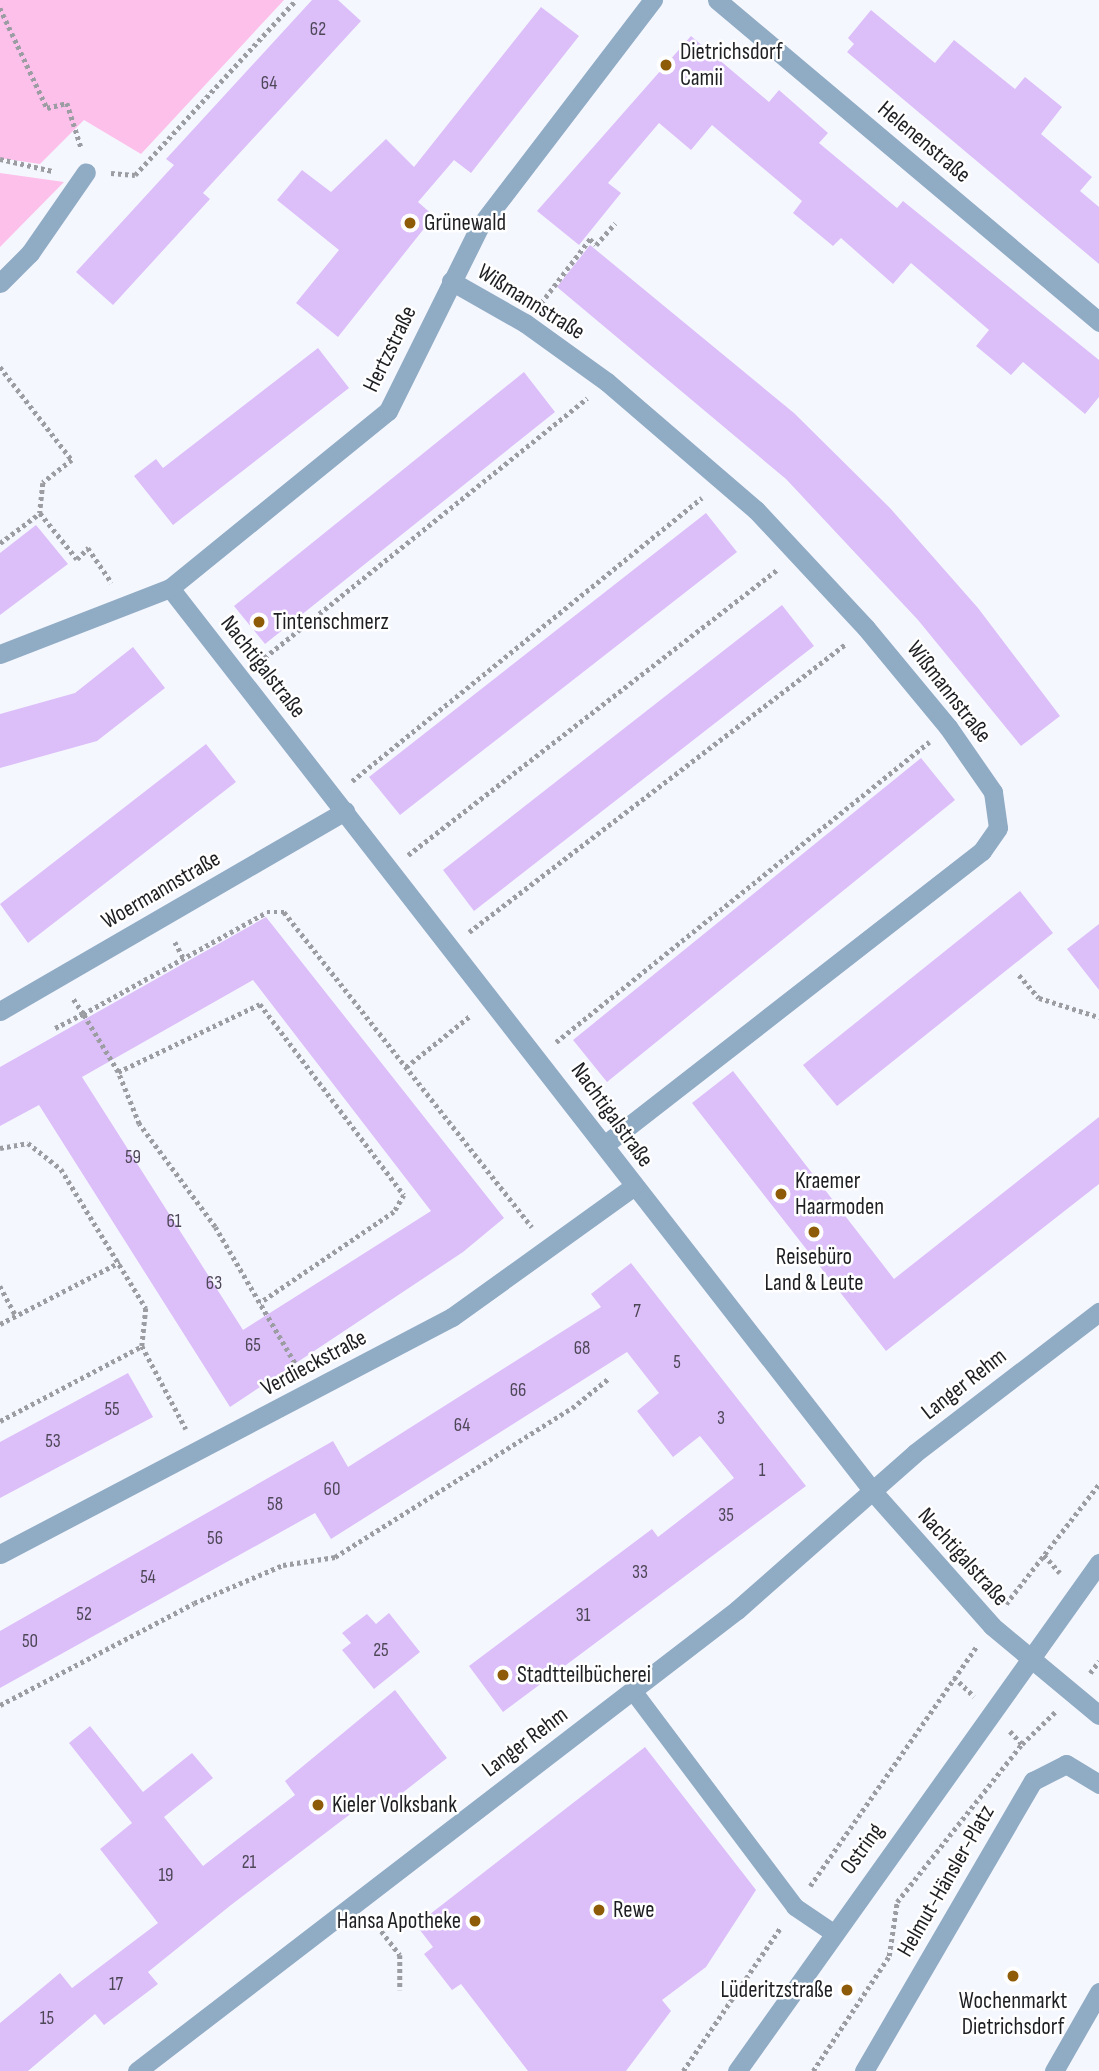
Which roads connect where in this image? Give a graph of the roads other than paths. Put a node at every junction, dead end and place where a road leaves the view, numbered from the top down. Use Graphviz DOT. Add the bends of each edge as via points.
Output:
graph roads {
  1 [pos="653,0"];
  2 [pos="717,0"];
  3 [pos="86,172"];
  4 [pos="451,281"];
  5 [pos="0,283"];
  6 [pos="1099,322"];
  7 [pos="170,588"];
  8 [pos="0,654"];
  9 [pos="339,803"];
  10 [pos="0,1011"];
  11 [pos="607,1143"];
  12 [pos="634,1186"];
  13 [pos="1099,1312"];
  14 [pos="875,1494"];
  15 [pos="0,1554"];
  16 [pos="1099,1563"];
  17 [pos="1029,1658"];
  18 [pos="633,1691"];
  19 [pos="1099,1715"];
  20 [pos="1099,1784"];
  21 [pos="832,1933"];
  22 [pos="1099,1992"];
  23 [pos="136,2071"];
  24 [pos="737,2071"];
  25 [pos="864,2071"];
  26 [pos="1054,2071"];
  1 -- 4 [label="street, Hertzstraße" via="480,226"];
  2 -- 6 [label="street, Helenenstraße"];
  3 -- 5 [label="street" via="30,253"];
  4 -- 7 [label="street, Hertzstraße" via="388,411"];
  4 -- 11 [label="street, Wißmannstraße" via="525,323 607,382 724,480 866,628 948,727 993,792 998,828 982,851"];
  7 -- 8 [label="street, Hertzstraße"];
  7 -- 9 [label="street, Nachtigalstraße"];
  9 -- 10 [label="street, Woermannstraße"];
  9 -- 11 [label="street, Nachtigalstraße"];
  11 -- 12 [label="street, Nachtigalstraße"];
  12 -- 14 [label="street, Nachtigalstraße"];
  12 -- 15 [label="street, Verdieckstraße" via="452,1317"];
  13 -- 14 [label="street, Langer Rehm" via="915,1453"];
  14 -- 17 [label="street, Nachtigalstraße" via="992,1626"];
  14 -- 18 [label="street, Langer Rehm"];
  16 -- 17 [label="street"];
  17 -- 19 [label="street, Nachtigalstraße"];
  17 -- 21 [label="street, Ostring"];
  18 -- 21 [label="lane" via="795,1907"];
  18 -- 23 [label="street, Langer Rehm"];
  20 -- 25 [label="street, Helmut-Hänsler-Platz" via="1066,1764 1033,1781"];
  21 -- 24 [label="street, Ostring"];
  22 -- 26 [label="street"];
}
